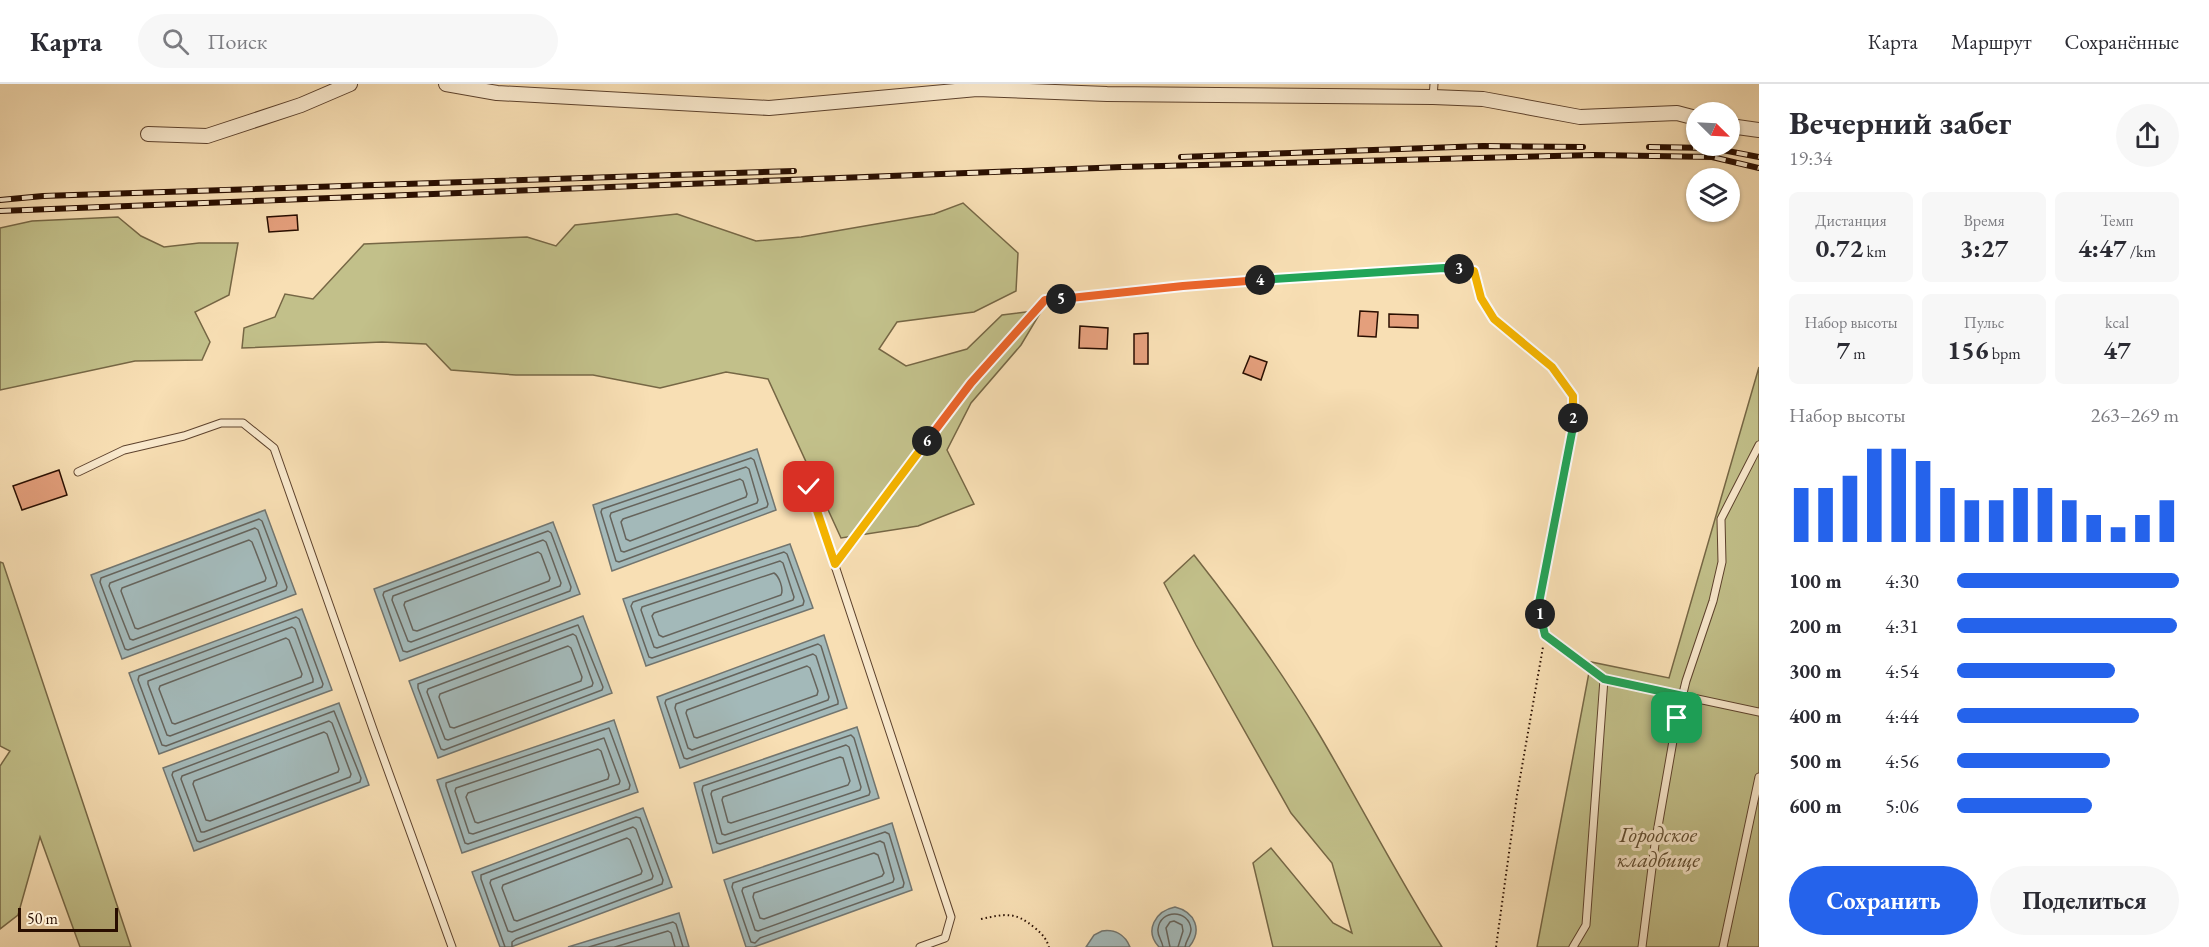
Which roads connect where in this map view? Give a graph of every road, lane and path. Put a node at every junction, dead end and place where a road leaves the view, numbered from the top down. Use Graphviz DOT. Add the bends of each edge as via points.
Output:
graph roads {
  1 [pos="350,84"];
  2 [pos="447,84"];
  3 [pos="1106,89"];
  4 [pos="1434,90"];
  5 [pos="1686,115"];
  6 [pos="1740,127"];
  7 [pos="1759,130"];
  8 [pos="148,134"];
  9 [pos="1759,445"];
  10 [pos="78,472"];
  11 [pos="809,487"];
  12 [pos="835,564"];
  13 [pos="1545,635"];
  14 [pos="1604,679"];
  15 [pos="1683,696"];
  16 [pos="1759,712"];
  17 [pos="1759,777"];
  18 [pos="981,919"];
  19 [pos="452,947"];
  20 [pos="920,947"];
  21 [pos="1049,947"];
  22 [pos="1496,947"];
  23 [pos="1573,947"];
  24 [pos="1642,947"];
  25 [pos="1723,947"];
  1 -- 8 [label="street" via="207,136"];
  2 -- 3 [label="street" via="496,93 769,108 977,89"];
  3 -- 4 [label="street"];
  4 -- 5 [label="street" via="1580,117"];
  6 -- 7 [label="street"];
  9 -- 15 [label="lane" via="1721,519 1722,562"];
  10 -- 19 [label="lane" via="124,450 222,423 243,423 274,448"];
  11 -- 12 [label="lane"];
  12 -- 13 [label="path" via="971,383 1045,300 1432,268 1474,271 1481,298 1494,319 1552,367 1573,396 1573,427 1538,608"];
  12 -- 20 [label="lane" via="951,917 945,938"];
  13 -- 14 [label="lane"];
  13 -- 22 [label="path"];
  14 -- 15 [label="lane"];
  14 -- 23 [label="lane" via="1586,925"];
  15 -- 16 [label="lane"];
  15 -- 24 [label="lane" via="1655,844"];
  17 -- 25 [label="lane"];
  18 -- 21 [label="path" via="1021,916 1046,938"];
}
